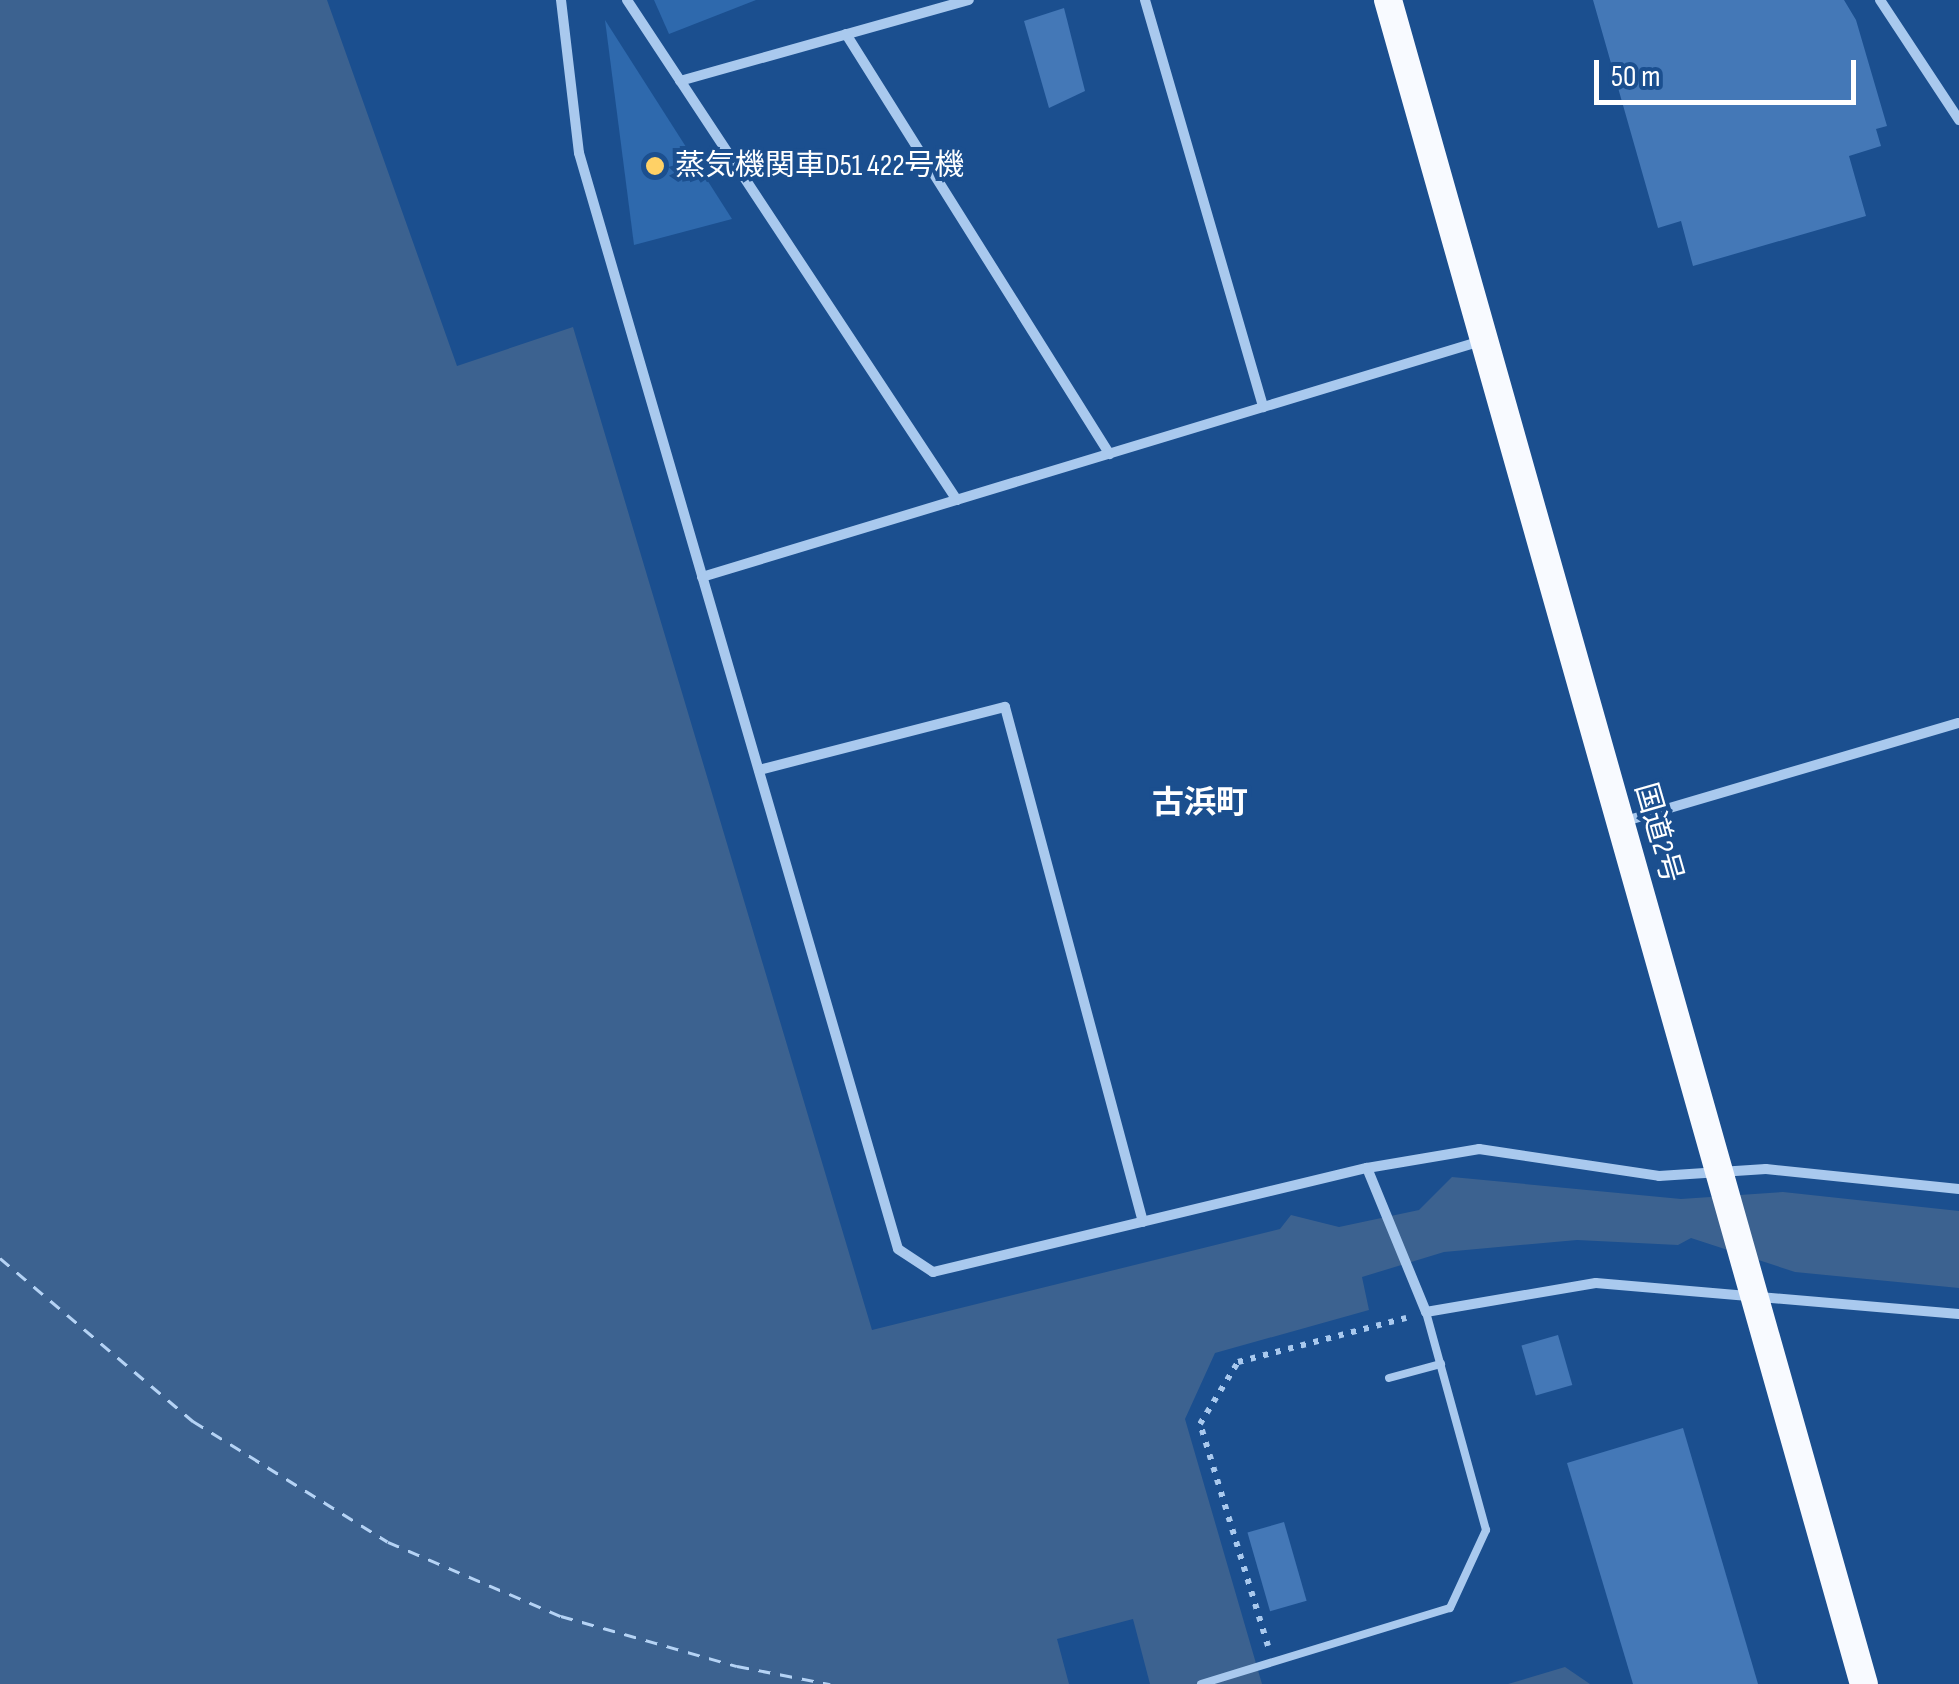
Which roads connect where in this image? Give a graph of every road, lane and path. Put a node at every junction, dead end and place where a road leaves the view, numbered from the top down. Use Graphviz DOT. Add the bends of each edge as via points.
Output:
graph roads {
  1 [pos="562,0"];
  2 [pos="627,0"];
  3 [pos="969,0"];
  4 [pos="1145,0"];
  5 [pos="1388,0"];
  6 [pos="1880,0"];
  7 [pos="846,34"];
  8 [pos="680,81"];
  9 [pos="1959,120"];
  10 [pos="1488,339"];
  11 [pos="1264,407"];
  12 [pos="1108,454"];
  13 [pos="957,500"];
  14 [pos="702,577"];
  15 [pos="1959,723"];
  16 [pos="759,770"];
  17 [pos="1620,823"];
  18 [pos="1368,1168"];
  19 [pos="1725,1188"];
  20 [pos="1959,1189"];
  21 [pos="1142,1222"];
  22 [pos="1754,1298"];
  23 [pos="1426,1312"];
  24 [pos="1959,1314"];
  25 [pos="1441,1364"];
  26 [pos="1389,1378"];
  27 [pos="1274,1663"];
  28 [pos="1201,1684"];
  29 [pos="1864,1684"];
  1 -- 14 [label="street" via="579,153"];
  2 -- 8 [label="street"];
  3 -- 7 [label="street"];
  4 -- 11 [label="street"];
  5 -- 10 [label="highway, 国道2号"];
  6 -- 9 [label="street"];
  7 -- 8 [label="street"];
  7 -- 12 [label="street"];
  8 -- 13 [label="street"];
  10 -- 11 [label="street"];
  10 -- 17 [label="highway, 国道2号"];
  11 -- 12 [label="street"];
  12 -- 13 [label="street"];
  13 -- 14 [label="street"];
  14 -- 16 [label="street"];
  15 -- 17 [label="street"];
  16 -- 21 [label="street" via="898,1248 933,1272"];
  16 -- 21 [label="street" via="1005,706"];
  17 -- 19 [label="highway, 国道2号"];
  18 -- 19 [label="street" via="1479,1150"];
  18 -- 21 [label="street"];
  18 -- 23 [label="street"];
  19 -- 20 [label="street" via="1766,1169"];
  19 -- 22 [label="highway, 国道2号"];
  22 -- 23 [label="street" via="1596,1283"];
  22 -- 24 [label="street"];
  22 -- 29 [label="highway, 国道2号"];
  23 -- 25 [label="lane"];
  23 -- 27 [label="path" via="1238,1362 1200,1424"];
  25 -- 26 [label="lane"];
  25 -- 27 [label="lane" via="1486,1530 1450,1608"];
  27 -- 28 [label="lane"];
}
